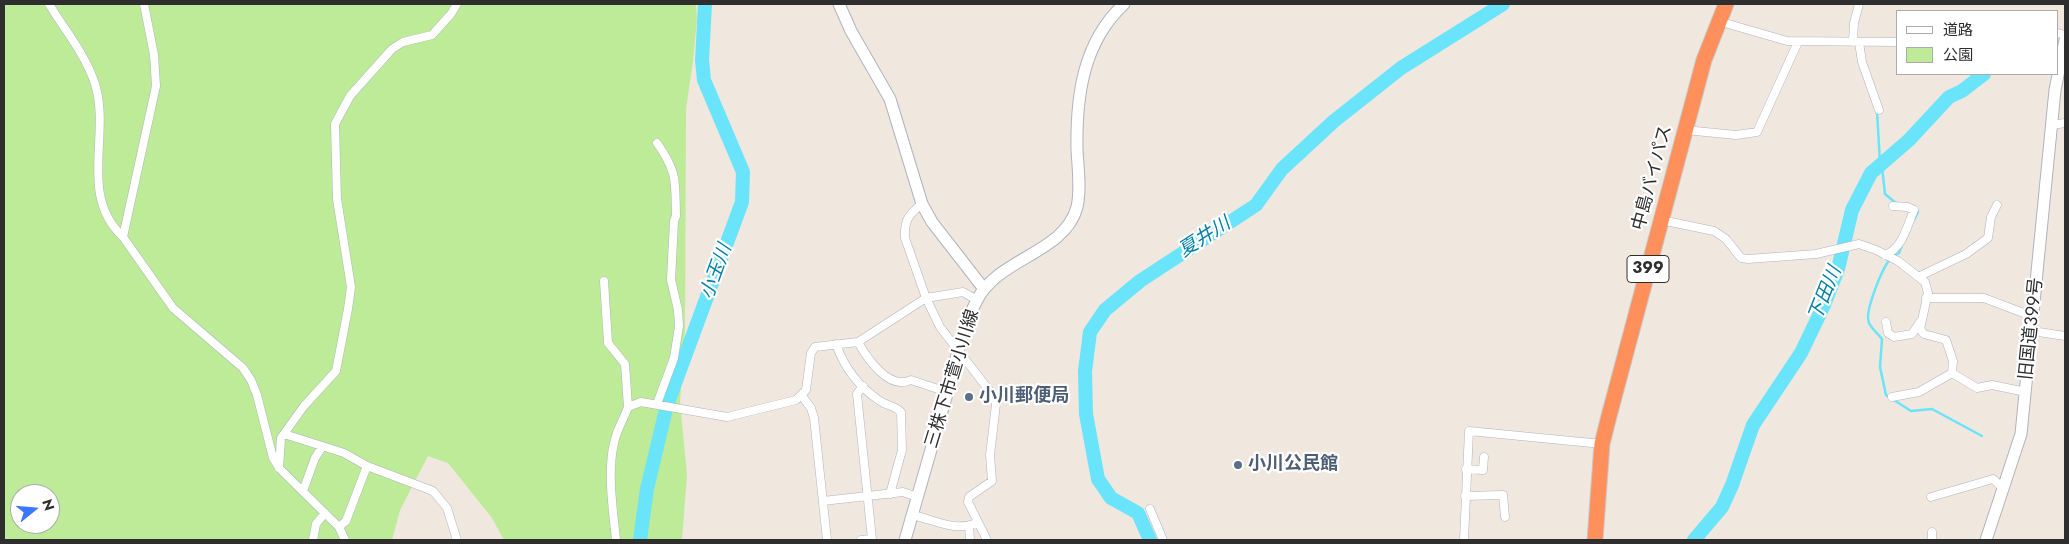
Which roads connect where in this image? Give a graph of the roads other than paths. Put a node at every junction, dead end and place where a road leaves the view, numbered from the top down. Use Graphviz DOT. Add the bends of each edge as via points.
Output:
graph roads {
  1 [pos="49,4"];
  2 [pos="144,4"];
  3 [pos="457,4"];
  4 [pos="840,4"];
  5 [pos="1124,4"];
  6 [pos="1726,4"];
  7 [pos="1859,4"];
  8 [pos="1718,21"];
  9 [pos="2065,40"];
  10 [pos="1798,42"];
  11 [pos="1856,42"];
  12 [pos="1896,42"];
  13 [pos="1880,110"];
  14 [pos="2065,123"];
  15 [pos="2052,126"];
  16 [pos="1685,130"];
  17 [pos="657,143"];
  18 [pos="922,204"];
  19 [pos="1997,205"];
  20 [pos="1893,206"];
  21 [pos="1661,220"];
  22 [pos="123,237"];
  23 [pos="1889,257"];
  24 [pos="1920,276"];
  25 [pos="604,281"];
  26 [pos="984,289"];
  27 [pos="926,298"];
  28 [pos="1926,298"];
  29 [pos="977,300"];
  30 [pos="2034,317"];
  31 [pos="1886,322"];
  32 [pos="1920,322"];
  33 [pos="2032,331"];
  34 [pos="2065,336"];
  35 [pos="858,342"];
  36 [pos="836,344"];
  37 [pos="958,350"];
  38 [pos="1952,374"];
  39 [pos="863,386"];
  40 [pos="947,392"];
  41 [pos="2026,392"];
  42 [pos="802,396"];
  43 [pos="1892,397"];
  44 [pos="659,405"];
  45 [pos="628,407"];
  46 [pos="284,434"];
  47 [pos="1602,444"];
  48 [pos="322,447"];
  49 [pos="1484,457"];
  50 [pos="367,466"];
  51 [pos="279,468"];
  52 [pos="1466,469"];
  53 [pos="2004,489"];
  54 [pos="302,491"];
  55 [pos="890,494"];
  56 [pos="868,496"];
  57 [pos="1465,496"];
  58 [pos="1931,496"];
  59 [pos="917,497"];
  60 [pos="823,501"];
  61 [pos="1150,509"];
  62 [pos="325,513"];
  63 [pos="912,514"];
  64 [pos="1505,517"];
  65 [pos="978,522"];
  66 [pos="339,526"];
  67 [pos="969,526"];
  68 [pos="313,540"];
  69 [pos="345,540"];
  70 [pos="457,540"];
  71 [pos="616,540"];
  72 [pos="827,540"];
  73 [pos="861,540"];
  74 [pos="905,540"];
  75 [pos="970,540"];
  76 [pos="987,540"];
  77 [pos="1164,540"];
  78 [pos="1464,540"];
  79 [pos="1595,540"];
  80 [pos="1986,540"];
  1 -- 22 [label="street" via="90,71 95,85 99,117 99,192 110,225"];
  2 -- 22 [label="street" via="156,86"];
  3 -- 46 [label="street" via="432,35 403,42 392,49 350,96 335,124 337,199 350,287 348,309 334,376 304,406"];
  4 -- 18 [label="street" via="851,31 893,105"];
  5 -- 26 [label="street, 三株下市萱小川線" via="1096,37 1087,60 1077,138 1077,206 1071,222 1060,235 1014,263"];
  6 -- 8 [label="highway, 中島バイパス / 399"];
  7 -- 11 [label="street" via="1854,23"];
  8 -- 10 [label="street" via="1772,38"];
  8 -- 16 [label="highway, 中島バイパス / 399"];
  9 -- 15 [label="street, 旧国道399号"];
  10 -- 11 [label="street"];
  10 -- 16 [label="street" via="1757,132 1736,135"];
  11 -- 12 [label="street"];
  11 -- 13 [label="street"];
  14 -- 15 [label="street"];
  15 -- 30 [label="street, 旧国道399号"];
  16 -- 21 [label="highway, 中島バイパス / 399"];
  17 -- 44 [label="street" via="673,167 675,177 676,216 671,280 678,310 674,358"];
  18 -- 26 [label="street" via="932,222"];
  18 -- 27 [label="street" via="910,213 904,228"];
  19 -- 24 [label="street" via="1991,217 1988,238 1966,254"];
  20 -- 23 [label="street" via="1914,210"];
  21 -- 23 [label="street" via="1714,231 1726,239 1741,258 1800,256 1859,244"];
  21 -- 47 [label="highway, 中島バイパス / 399"];
  22 -- 51 [label="street" via="173,308 242,368 251,380 272,458"];
  23 -- 24 [label="street"];
  24 -- 28 [label="street" via="1927,288"];
  25 -- 45 [label="street" via="608,343 625,364"];
  26 -- 29 [label="street, 三株下市萱小川線"];
  27 -- 29 [label="street" via="963,292"];
  27 -- 35 [label="street"];
  27 -- 37 [label="street" via="940,327"];
  28 -- 30 [label="street" via="1984,298"];
  28 -- 32 [label="street"];
  29 -- 37 [label="street, 三株下市萱小川線"];
  30 -- 33 [label="street, 旧国道399号"];
  31 -- 32 [label="street" via="1888,333 1894,337 1912,334"];
  32 -- 38 [label="street" via="1924,334 1946,340 1953,361"];
  33 -- 34 [label="street"];
  33 -- 41 [label="street, 旧国道399号"];
  35 -- 36 [label="street"];
  35 -- 40 [label="street" via="875,366 895,382 911,380"];
  36 -- 39 [label="street" via="853,377"];
  36 -- 42 [label="street" via="815,347 811,353 809,383"];
  37 -- 40 [label="street, 三株下市萱小川線"];
  37 -- 65 [label="street" via="996,404 990,455 992,481 969,497 968,502"];
  38 -- 41 [label="street" via="1978,388 1992,385"];
  38 -- 43 [label="street" via="1919,392"];
  39 -- 55 [label="street" via="880,401 895,406 901,412 902,450"];
  39 -- 56 [label="street" via="857,394"];
  40 -- 59 [label="street, 三株下市萱小川線"];
  41 -- 53 [label="street, 旧国道399号" via="2021,434"];
  42 -- 44 [label="street" via="727,417"];
  42 -- 60 [label="street" via="814,418"];
  44 -- 45 [label="street" via="641,402"];
  45 -- 71 [label="street" via="612,452"];
  46 -- 48 [label="street"];
  46 -- 51 [label="street" via="279,446"];
  47 -- 52 [label="street" via="1469,432"];
  47 -- 79 [label="highway, 中島バイパス / 399"];
  48 -- 50 [label="street" via="344,453"];
  48 -- 54 [label="street"];
  49 -- 52 [label="street" via="1483,470"];
  50 -- 66 [label="street" via="346,520"];
  50 -- 70 [label="street" via="433,490 447,508"];
  51 -- 54 [label="street"];
  52 -- 57 [label="street"];
  53 -- 58 [label="street" via="1993,479"];
  53 -- 80 [label="street, 旧国道399号"];
  54 -- 62 [label="street"];
  55 -- 56 [label="street"];
  55 -- 59 [label="street" via="903,492"];
  56 -- 60 [label="street"];
  56 -- 73 [label="street" via="872,539"];
  57 -- 64 [label="street" via="1503,495"];
  57 -- 78 [label="street"];
  59 -- 63 [label="street, 三株下市萱小川線"];
  60 -- 72 [label="street"];
  61 -- 77 [label="street"];
  62 -- 66 [label="street"];
  62 -- 68 [label="street" via="316,524"];
  63 -- 67 [label="street" via="956,528"];
  63 -- 74 [label="street, 三株下市萱小川線"];
  65 -- 67 [label="street"];
  65 -- 76 [label="street"];
  66 -- 69 [label="street"];
  67 -- 75 [label="street"];
}
